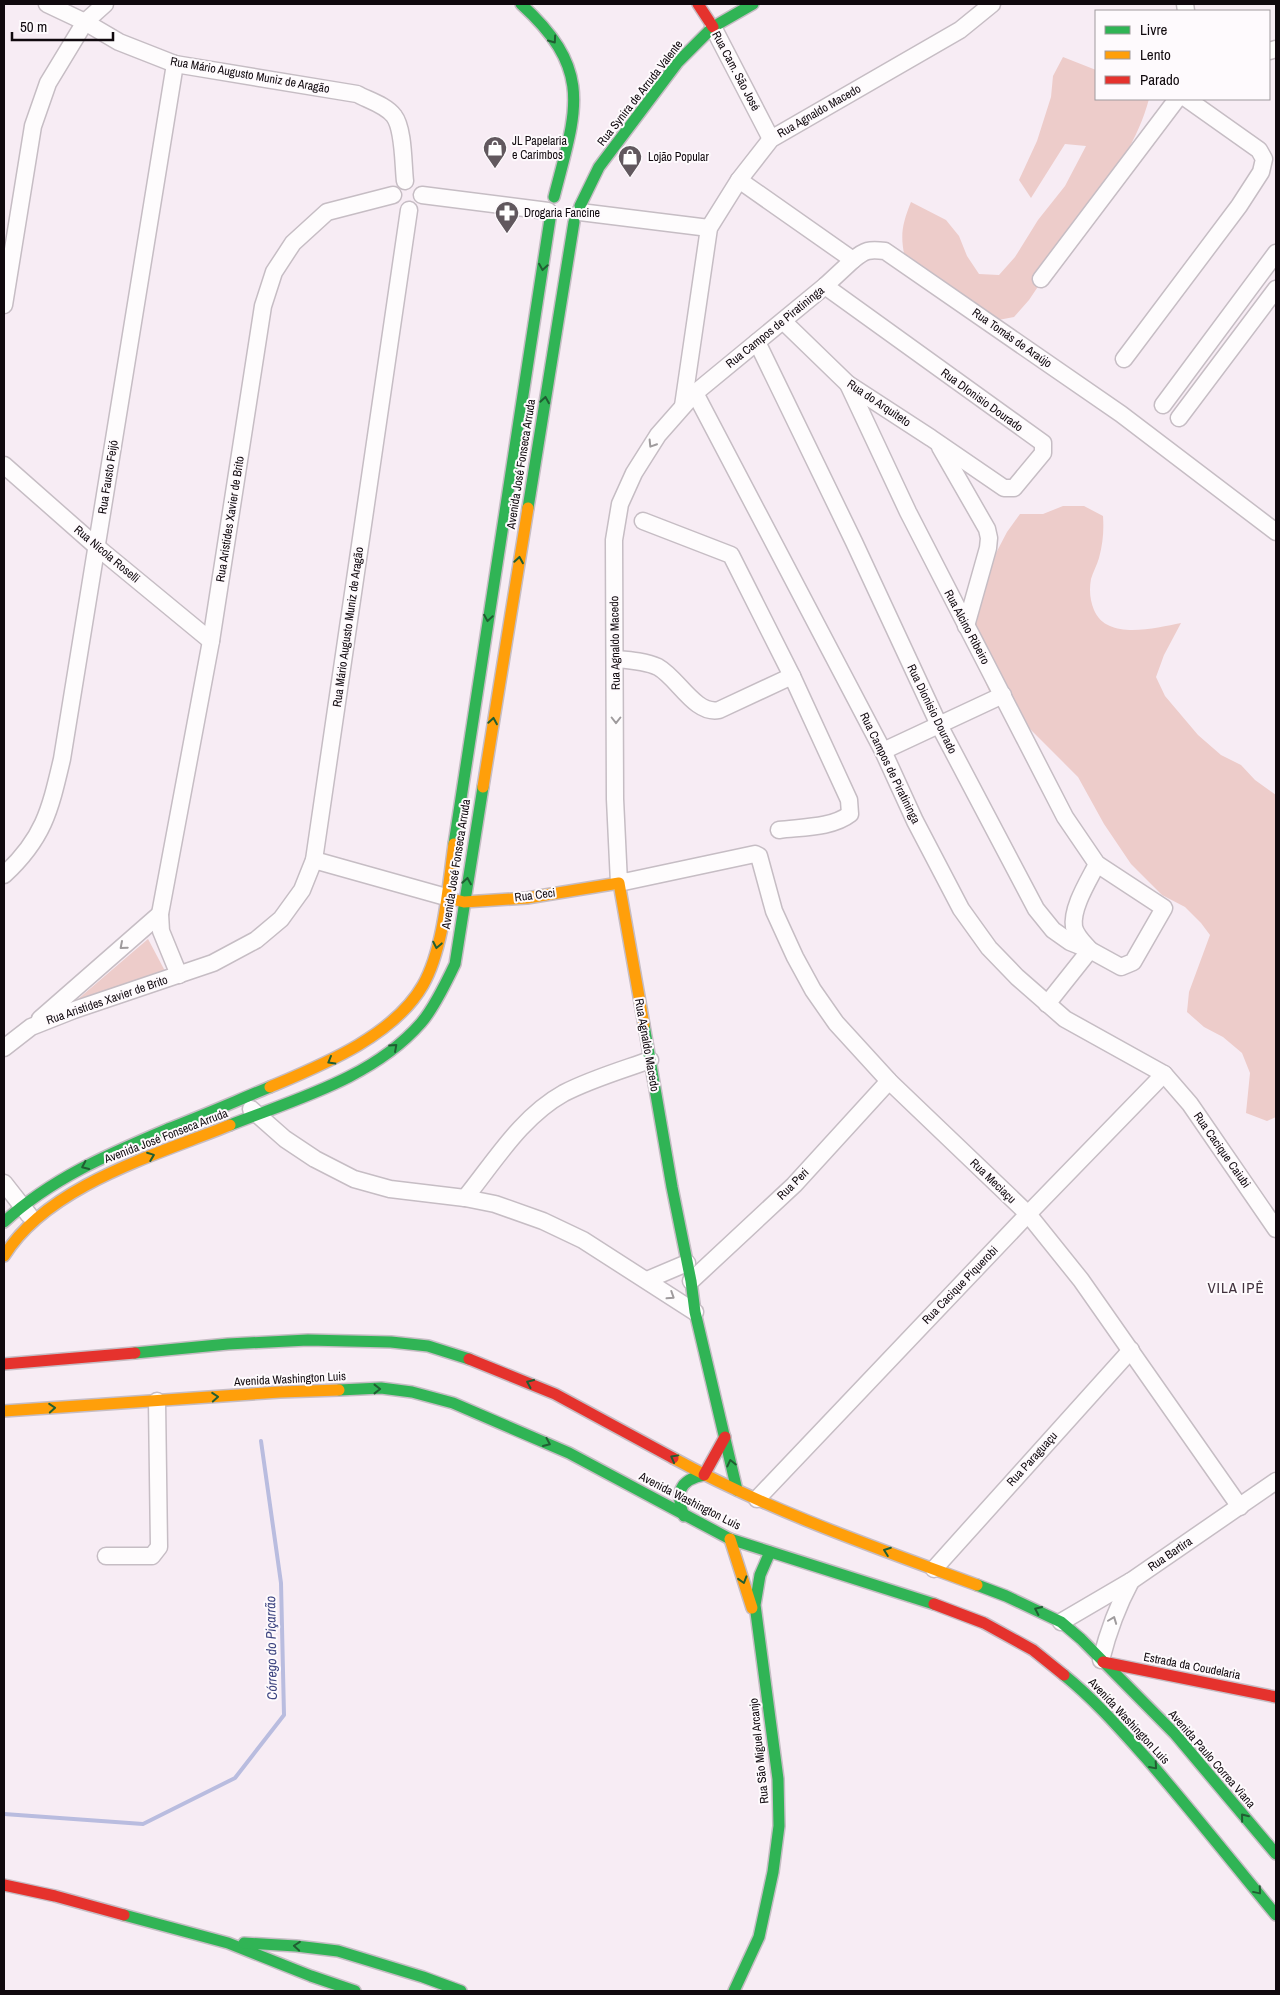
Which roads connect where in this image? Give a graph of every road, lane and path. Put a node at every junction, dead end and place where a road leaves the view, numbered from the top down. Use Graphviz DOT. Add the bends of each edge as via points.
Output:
graph roads {
  1 [pos="47,4"];
  2 [pos="105,4"];
  3 [pos="521,4"];
  4 [pos="698,4"];
  5 [pos="752,4"];
  6 [pos="992,4"];
  7 [pos="85,22"];
  8 [pos="713,27"];
  9 [pos="175,64"];
  10 [pos="1176,100"];
  11 [pos="1188,100"];
  12 [pos="771,139"];
  13 [pos="599,167"];
  14 [pos="739,180"];
  15 [pos="405,181"];
  16 [pos="393,195"];
  17 [pos="422,195"];
  18 [pos="562,198"];
  19 [pos="409,210"];
  20 [pos="578,213"];
  21 [pos="709,228"];
  22 [pos="1276,253"];
  23 [pos="853,260"];
  24 [pos="1041,279"];
  25 [pos="825,286"];
  26 [pos="1276,289"];
  27 [pos="1244,295"];
  28 [pos="4,305"];
  29 [pos="1262,307"];
  30 [pos="783,321"];
  31 [pos="1225,321"];
  32 [pos="1242,334"];
  33 [pos="757,342"];
  34 [pos="1124,358"];
  35 [pos="848,384"];
  36 [pos="695,393"];
  37 [pos="1163,405"];
  38 [pos="683,406"];
  39 [pos="1179,418"];
  40 [pos="938,443"];
  41 [pos="960,458"];
  42 [pos="4,465"];
  43 [pos="643,521"];
  44 [pos="1276,532"];
  45 [pos="97,547"];
  46 [pos="966,626"];
  47 [pos="211,642"];
  48 [pos="616,659"];
  49 [pos="792,676"];
  50 [pos="1003,695"];
  51 [pos="939,725"];
  52 [pos="883,751"];
  53 [pos="780,830"];
  54 [pos="758,855"];
  55 [pos="314,860"];
  56 [pos="1098,864"];
  57 [pos="4,875"];
  58 [pos="619,883"];
  59 [pos="446,897"];
  60 [pos="464,902"];
  61 [pos="1164,908"];
  62 [pos="160,914"];
  63 [pos="1090,950"];
  64 [pos="179,975"];
  65 [pos="1048,1004"];
  66 [pos="31,1027"];
  67 [pos="4,1048"];
  68 [pos="650,1060"];
  69 [pos="1164,1074"];
  70 [pos="889,1081"];
  71 [pos="240,1100"];
  72 [pos="258,1115"];
  73 [pos="4,1183"];
  74 [pos="465,1198"];
  75 [pos="21,1205"];
  76 [pos="1028,1214"];
  77 [pos="33,1220"];
  78 [pos="4,1222"];
  79 [pos="1276,1228"];
  80 [pos="4,1256"];
  81 [pos="687,1263"];
  82 [pos="647,1280"];
  83 [pos="691,1281"];
  84 [pos="694,1312"];
  85 [pos="1130,1350"];
  86 [pos="4,1364"];
  87 [pos="157,1401"];
  88 [pos="34,1409"];
  89 [pos="4,1411"];
  90 [pos="10,1423"];
  91 [pos="725,1437"];
  92 [pos="704,1475"];
  93 [pos="1276,1481"];
  94 [pos="737,1490"];
  95 [pos="757,1499"];
  96 [pos="1240,1507"];
  97 [pos="684,1516"];
  98 [pos="730,1539"];
  99 [pos="770,1552"];
  100 [pos="106,1556"];
  101 [pos="934,1568"];
  102 [pos="1131,1581"];
  103 [pos="756,1621"];
  104 [pos="1061,1622"];
  105 [pos="1033,1650"];
  106 [pos="1099,1663"];
  107 [pos="1071,1666"];
  108 [pos="1168,1676"];
  109 [pos="1138,1697"];
  110 [pos="1276,1697"];
  111 [pos="1276,1854"];
  112 [pos="4,1885"];
  113 [pos="1276,1915"];
  114 [pos="228,1943"];
  115 [pos="423,1977"];
  116 [pos="342,1988"];
  117 [pos="355,1991"];
  118 [pos="462,1991"];
  119 [pos="734,1991"];
  1 -- 7 [label="street, Rua Mário Augusto Muniz de Aragão"];
  2 -- 7 [label="street"];
  3 -- 18 [label="main road, Avenida José Fonseca Arruda, one-way" via="554,41 572,76 574,102"];
  4 -- 8 [label="main road, Rua Cam. São José"];
  5 -- 8 [label="main road, Rua Synira de Arruda Valente"];
  6 -- 12 [label="street, Rua Agnaldo Macedo" via="960,30"];
  7 -- 9 [label="street, Rua Mário Augusto Muniz de Aragão" via="119,42"];
  7 -- 28 [label="street" via="48,83 33,126"];
  8 -- 12 [label="street, Rua Cam. São José"];
  8 -- 13 [label="main road, Rua Synira de Arruda Valente" via="678,62"];
  9 -- 15 [label="street, Rua Mário Augusto Muniz de Aragão" via="357,94 382,106 394,116 399,130"];
  9 -- 45 [label="street, Rua Fausto Feijó"];
  10 -- 24 [label="street"];
  11 -- 34 [label="street" via="1259,150 1264,159 1261,172"];
  12 -- 14 [label="street, Rua Agnaldo Macedo"];
  13 -- 18 [label="main road, Rua Synira de Arruda Valente"];
  13 -- 20 [label="main road, Rua Synira de Arruda Valente"];
  14 -- 21 [label="street, Rua Agnaldo Macedo"];
  14 -- 23 [label="street"];
  15 -- 16 [label="street" via="397,186"];
  15 -- 17 [label="street" via="419,186"];
  16 -- 19 [label="street" via="396,204 403,210"];
  16 -- 47 [label="street, Rua Aristides Xavier de Brito" via="326,212 293,243 274,272 263,306"];
  17 -- 18 [label="street"];
  17 -- 19 [label="street" via="417,207"];
  18 -- 20 [label="main road" via="576,199"];
  18 -- 20 [label="main road" via="555,224 562,226"];
  18 -- 59 [label="main road, Avenida José Fonseca Arruda, one-way"];
  19 -- 55 [label="street, Rua Mário Augusto Muniz de Aragão"];
  20 -- 21 [label="street"];
  60 -- 20 [label="main road, Avenida José Fonseca Arruda, one-way"];
  21 -- 38 [label="street, Rua Agnaldo Macedo"];
  22 -- 27 [label="street"];
  23 -- 25 [label="street, Rua Campos de Piratininga"];
  23 -- 44 [label="street, Rua Tomás de Araújo" via="864,251 884,251 1121,414"];
  25 -- 30 [label="street, Rua Campos de Piratininga"];
  25 -- 41 [label="street, Rua DIonisio Dourado" via="1043,443 1044,449 1014,488 1008,489"];
  26 -- 29 [label="street"];
  27 -- 29 [label="street"];
  27 -- 31 [label="street"];
  29 -- 32 [label="street"];
  30 -- 33 [label="street, Rua Campos de Piratininga"];
  30 -- 35 [label="street, Rua do Arquiteto"];
  31 -- 32 [label="street"];
  31 -- 37 [label="street"];
  32 -- 39 [label="street"];
  33 -- 36 [label="street, Rua Campos de Piratininga"];
  33 -- 51 [label="street, Rua Dionisio Dourado"];
  35 -- 40 [label="street, Rua do Arquiteto"];
  35 -- 46 [label="street, Rua Alcino Ribeiro"];
  36 -- 38 [label="street, Rua Campos de Piratininga"];
  36 -- 52 [label="street, Rua Campos de Piratininga"];
  38 -- 48 [label="street, Rua Agnaldo Macedo, one-way" via="658,435 634,473 620,504 614,540"];
  40 -- 41 [label="street, Rua do Arquiteto"];
  40 -- 46 [label="street" via="989,538"];
  42 -- 45 [label="street, Rua Nicola Roselli"];
  43 -- 49 [label="street" via="731,555"];
  45 -- 47 [label="street, Rua Nicola Roselli"];
  45 -- 57 [label="street, Rua Fausto Feijó" via="62,759 50,811 35,840"];
  46 -- 50 [label="street, Rua Alcino Ribeiro"];
  47 -- 62 [label="street, Rua Aristides Xavier de Brito"];
  48 -- 49 [label="street" via="656,667 699,705 712,711"];
  48 -- 58 [label="street, Rua Agnaldo Macedo, one-way" via="615,799"];
  49 -- 53 [label="street" via="851,808 850,814 831,823"];
  50 -- 51 [label="street"];
  50 -- 56 [label="street, Rua Alcino Ribeiro" via="1066,817"];
  51 -- 52 [label="street"];
  51 -- 63 [label="street, Rua Dionisio Dourado" via="1036,909 1053,930"];
  52 -- 65 [label="street, Rua Campos de Piratininga" via="961,909 989,948"];
  54 -- 58 [label="street, Rua Ceci"];
  54 -- 70 [label="street, Rua Meciaçu" via="774,911 813,990 836,1023"];
  55 -- 59 [label="street, Rua Ceci"];
  55 -- 64 [label="street, Rua Mário Augusto Muniz de Aragão" via="302,890 282,919 256,940 213,963"];
  56 -- 61 [label="street, Rua Alcino Ribeiro"];
  56 -- 63 [label="street" via="1083,890 1075,915 1074,927"];
  58 -- 60 [label="main road, Rua Ceci" via="527,898"];
  58 -- 68 [label="main road, Rua Agnaldo Macedo"];
  59 -- 60 [label="main road, Rua Ceci"];
  59 -- 71 [label="main road, Avenida José Fonseca Arruda, one-way" via="436,952 422,986 405,1009 370,1037 326,1064"];
  72 -- 60 [label="main road, Avenida José Fonseca Arruda, one-way" via="337,1083 386,1055 421,1023 455,964"];
  61 -- 63 [label="street, Rua Dionisio Dourado" via="1133,962 1121,967"];
  62 -- 64 [label="street, Rua Aristides Xavier de Brito" via="162,931"];
  62 -- 66 [label="street, Rua Aristides Xavier de Brito, one-way"];
  63 -- 65 [label="street"];
  64 -- 66 [label="street, Rua Aristides Xavier de Brito"];
  65 -- 69 [label="street, Rua Campos de Piratininga" via="1065,1019"];
  66 -- 67 [label="street, Rua Aristides Xavier de Brito"];
  68 -- 74 [label="street" via="563,1094 530,1118"];
  68 -- 81 [label="main road, Rua Agnaldo Macedo"];
  69 -- 76 [label="street, Rua Cacique Piquerobi"];
  69 -- 79 [label="street, Rua Cacique Caiubi" via="1190,1104"];
  70 -- 76 [label="street, Rua Meciaçu"];
  70 -- 83 [label="street, Rua Peri" via="794,1185"];
  71 -- 72 [label="street"];
  71 -- 75 [label="main road, Avenida José Fonseca Arruda, one-way" via="133,1143 56,1180"];
  72 -- 74 [label="street" via="285,1139 354,1179 390,1189"];
  77 -- 72 [label="main road, Avenida José Fonseca Arruda, one-way" via="87,1183 106,1174"];
  73 -- 75 [label="street"];
  74 -- 82 [label="street" via="495,1204 543,1221 583,1240"];
  75 -- 77 [label="street"];
  75 -- 78 [label="main road, Avenida José Fonseca Arruda"];
  76 -- 85 [label="street, Rua Meciaçu" via="1081,1280"];
  76 -- 95 [label="street, Rua Cacique Piquerobi"];
  77 -- 80 [label="main road, Avenida José Fonseca Arruda"];
  81 -- 82 [label="street"];
  81 -- 83 [label="main road, Rua Agnaldo Macedo"];
  82 -- 84 [label="street, one-way"];
  83 -- 84 [label="main road, Rua Agnaldo Macedo"];
  84 -- 91 [label="main road, Rua Agnaldo Macedo"];
  85 -- 96 [label="street, Rua Meciaçu"];
  85 -- 101 [label="street, Rua Paraguaçu"];
  92 -- 86 [label="main road, Avenida Washington Luis, one-way" via="547,1390 428,1346 308,1340"];
  88 -- 87 [label="main road, Avenida Washington Luis, one-way"];
  87 -- 97 [label="main road, Avenida Washington Luis, one-way" via="380,1388 412,1392 453,1403 561,1450"];
  87 -- 100 [label="street" via="160,1546 152,1556"];
  88 -- 89 [label="main road, Avenida Washington Luis"];
  88 -- 90 [label="main road"];
  91 -- 92 [label="main road"];
  94 -- 91 [label="main road, Rua Agnaldo Macedo, one-way"];
  92 -- 94 [label="main road, Avenida Washington Luis"];
  92 -- 97 [label="main road" via="687,1480 680,1489 679,1505"];
  93 -- 96 [label="street, Rua Bartira"];
  94 -- 95 [label="main road, Avenida Washington Luis"];
  101 -- 95 [label="main road, Avenida Washington Luis, one-way" via="824,1528"];
  96 -- 102 [label="street, Rua Bartira"];
  97 -- 98 [label="main road, Avenida Washington Luis"];
  98 -- 99 [label="main road, Avenida Washington Luis"];
  98 -- 103 [label="main road, Rua São Miguel Arcanjo, one-way"];
  99 -- 103 [label="main road, Rua São Miguel Arcanjo" via="756,1588"];
  99 -- 105 [label="main road, Avenida Washington Luis" via="930,1602 984,1623"];
  104 -- 101 [label="main road, Avenida Washington Luis, one-way"];
  102 -- 104 [label="street, Rua Bartira"];
  106 -- 102 [label="street, one-way" via="1108,1631"];
  103 -- 119 [label="main road, Rua São Miguel Arcanjo" via="778,1779 780,1826 759,1937"];
  104 -- 106 [label="main road, Avenida Washington Luis" via="1081,1639"];
  105 -- 107 [label="main road"];
  105 -- 113 [label="main road, Avenida Washington Luis, one-way" via="1107,1714"];
  106 -- 108 [label="main road, Estrada da Coudelaria"];
  106 -- 109 [label="main road, Avenida Paulo Correa Viana"];
  108 -- 109 [label="main road" via="1144,1681"];
  108 -- 110 [label="main road, Estrada da Coudelaria"];
  111 -- 109 [label="main road, Avenida Paulo Correa Viana, one-way" via="1175,1734"];
  112 -- 114 [label="main road"];
  115 -- 114 [label="main road, one-way" via="338,1951"];
  114 -- 116 [label="main road"];
  115 -- 116 [label="main road" via="328,1957 316,1963 318,1975"];
  115 -- 118 [label="main road"];
  116 -- 117 [label="main road"];
}
